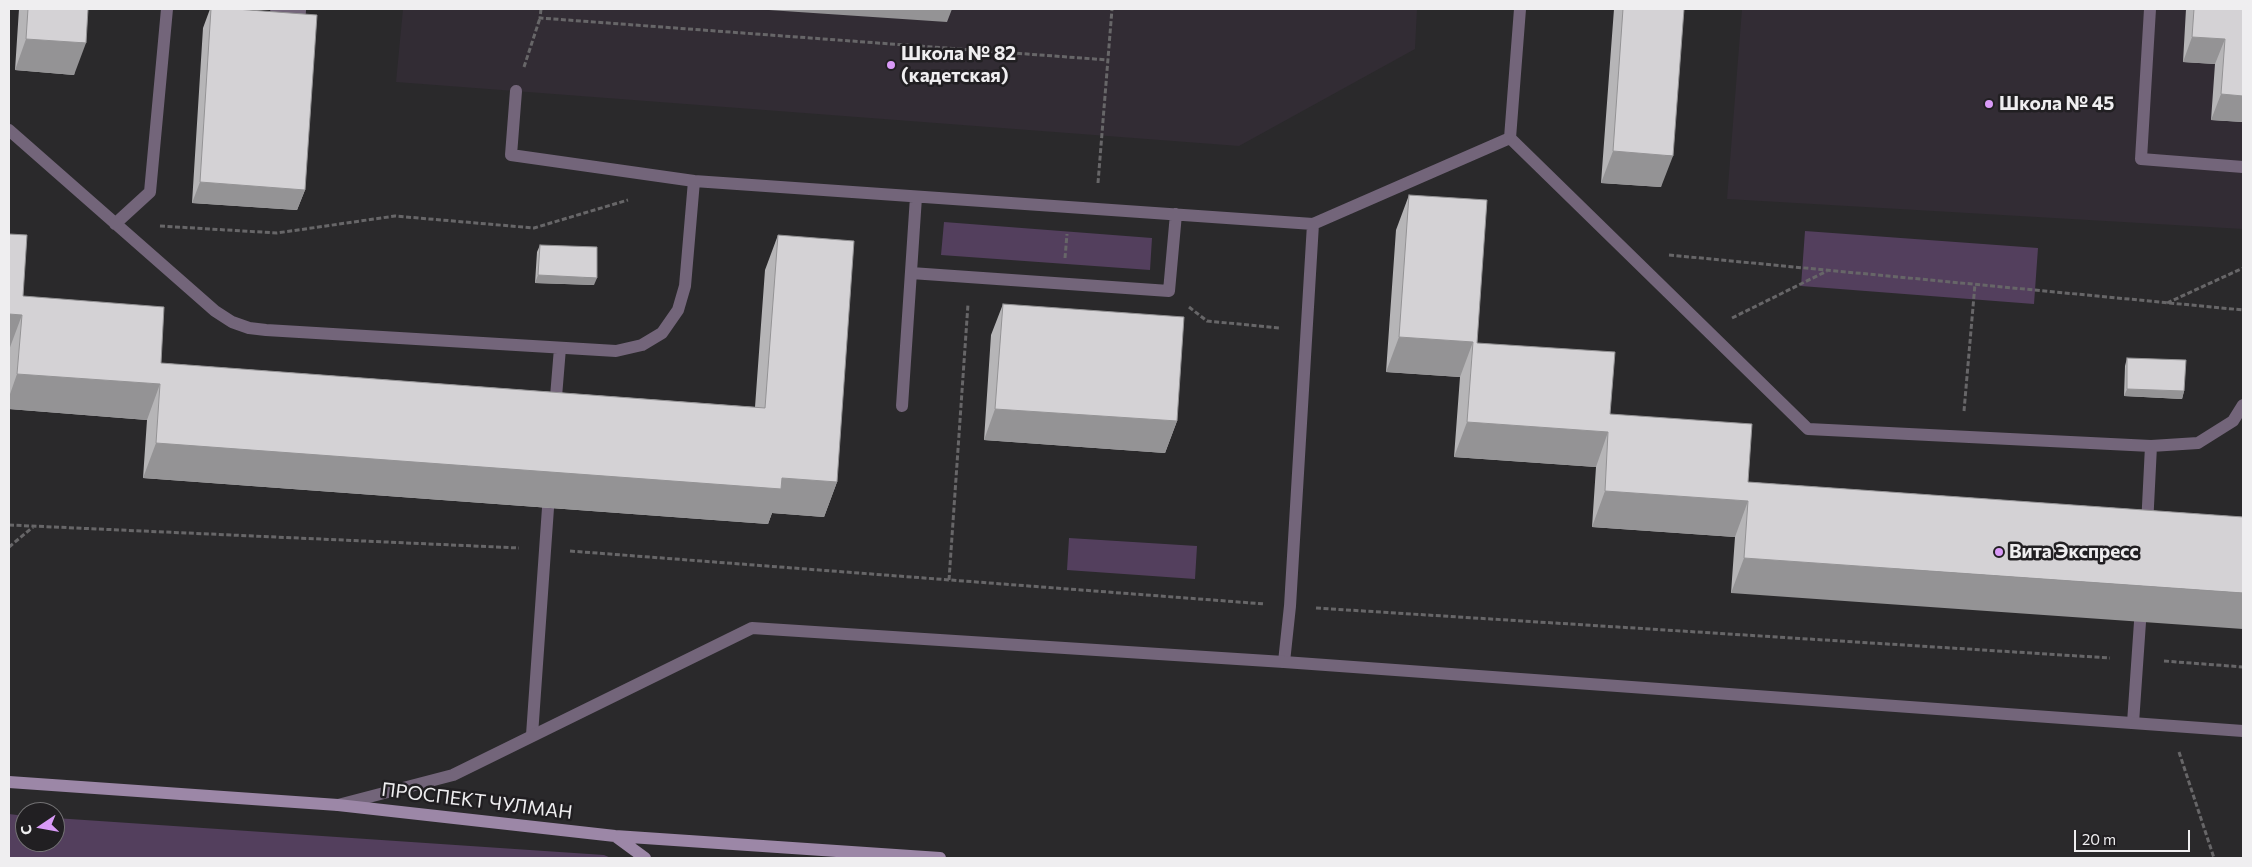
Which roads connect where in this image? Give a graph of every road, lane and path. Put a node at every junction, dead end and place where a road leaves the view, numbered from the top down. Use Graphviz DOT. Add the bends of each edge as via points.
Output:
graph roads {
  1 [pos="168,9"];
  2 [pos="276,9"];
  3 [pos="541,9"];
  4 [pos="1112,9"];
  5 [pos="1520,9"];
  6 [pos="2150,9"];
  7 [pos="540,18"];
  8 [pos="299,25"];
  9 [pos="1108,60"];
  10 [pos="516,91"];
  11 [pos="9,130"];
  12 [pos="1510,138"];
  13 [pos="2243,167"];
  14 [pos="694,182"];
  15 [pos="916,197"];
  16 [pos="637,198"];
  17 [pos="1069,207"];
  18 [pos="1096,209"];
  19 [pos="1176,214"];
  20 [pos="115,224"];
  21 [pos="1313,224"];
  22 [pos="1626,251"];
  23 [pos="2243,268"];
  24 [pos="1827,270"];
  25 [pos="911,273"];
  26 [pos="970,277"];
  27 [pos="1064,284"];
  28 [pos="1975,284"];
  29 [pos="1169,291"];
  30 [pos="2167,303"];
  31 [pos="2243,310"];
  32 [pos="1306,331"];
  33 [pos="1707,331"];
  34 [pos="560,348"];
  35 [pos="2243,405"];
  36 [pos="902,406"];
  37 [pos="554,420"];
  38 [pos="1962,437"];
  39 [pos="2152,446"];
  40 [pos="548,508"];
  41 [pos="9,525"];
  42 [pos="33,527"];
  43 [pos="2146,537"];
  44 [pos="9,547"];
  45 [pos="546,549"];
  46 [pos="948,580"];
  47 [pos="1290,606"];
  48 [pos="2140,622"];
  49 [pos="2138,659"];
  50 [pos="1284,662"];
  51 [pos="2243,667"];
  52 [pos="2133,723"];
  53 [pos="2170,726"];
  54 [pos="2243,731"];
  55 [pos="532,736"];
  56 [pos="9,782"];
  57 [pos="338,804"];
  58 [pos="615,836"];
  59 [pos="645,858"];
  60 [pos="940,858"];
  61 [pos="2214,858"];
  1 -- 20 [label="street" via="150,192"];
  2 -- 8 [label="street" via="300,10"];
  3 -- 7 [label="path"];
  4 -- 9 [label="path"];
  5 -- 12 [label="street"];
  6 -- 13 [label="street" via="2141,159"];
  7 -- 9 [label="path"];
  7 -- 10 [label="path"];
  9 -- 18 [label="path"];
  10 -- 14 [label="street" via="511,155"];
  11 -- 20 [label="street"];
  12 -- 21 [label="street"];
  12 -- 22 [label="street"];
  14 -- 15 [label="street"];
  14 -- 34 [label="street" via="685,286 678,310 662,333 642,345 616,351"];
  15 -- 17 [label="street"];
  15 -- 25 [label="street"];
  16 -- 20 [label="path" via="534,228 394,216 277,232"];
  17 -- 18 [label="street"];
  17 -- 27 [label="path"];
  18 -- 19 [label="street"];
  19 -- 21 [label="street"];
  19 -- 29 [label="street"];
  20 -- 34 [label="street" via="215,311 250,328"];
  21 -- 32 [label="street"];
  22 -- 24 [label="path"];
  22 -- 33 [label="street"];
  23 -- 30 [label="path"];
  24 -- 28 [label="path"];
  24 -- 33 [label="path"];
  25 -- 26 [label="street"];
  25 -- 36 [label="street"];
  26 -- 27 [label="street"];
  26 -- 46 [label="path"];
  27 -- 29 [label="street"];
  28 -- 30 [label="path"];
  28 -- 38 [label="path"];
  29 -- 32 [label="path" via="1206,321"];
  30 -- 31 [label="path"];
  32 -- 47 [label="street"];
  33 -- 38 [label="street" via="1808,429"];
  34 -- 37 [label="street"];
  35 -- 39 [label="street" via="2233,421 2198,443"];
  38 -- 39 [label="street"];
  39 -- 43 [label="street"];
  40 -- 45 [label="street"];
  41 -- 42 [label="path"];
  42 -- 44 [label="path"];
  42 -- 45 [label="path"];
  45 -- 46 [label="path"];
  45 -- 55 [label="street"];
  46 -- 47 [label="path"];
  47 -- 49 [label="path"];
  47 -- 50 [label="street"];
  48 -- 49 [label="street"];
  49 -- 51 [label="path"];
  49 -- 52 [label="street"];
  50 -- 52 [label="street"];
  50 -- 55 [label="street" via="752,628"];
  52 -- 53 [label="street"];
  53 -- 54 [label="street"];
  53 -- 61 [label="path"];
  55 -- 57 [label="street" via="453,775"];
  56 -- 57 [label="main road, ПРОСПЕКТ ЧУЛМАН"];
  57 -- 58 [label="main road, ПРОСПЕКТ ЧУЛМАН"];
  58 -- 59 [label="main road"];
  58 -- 60 [label="main road, ПРОСПЕКТ ЧУЛМАН"];
}
